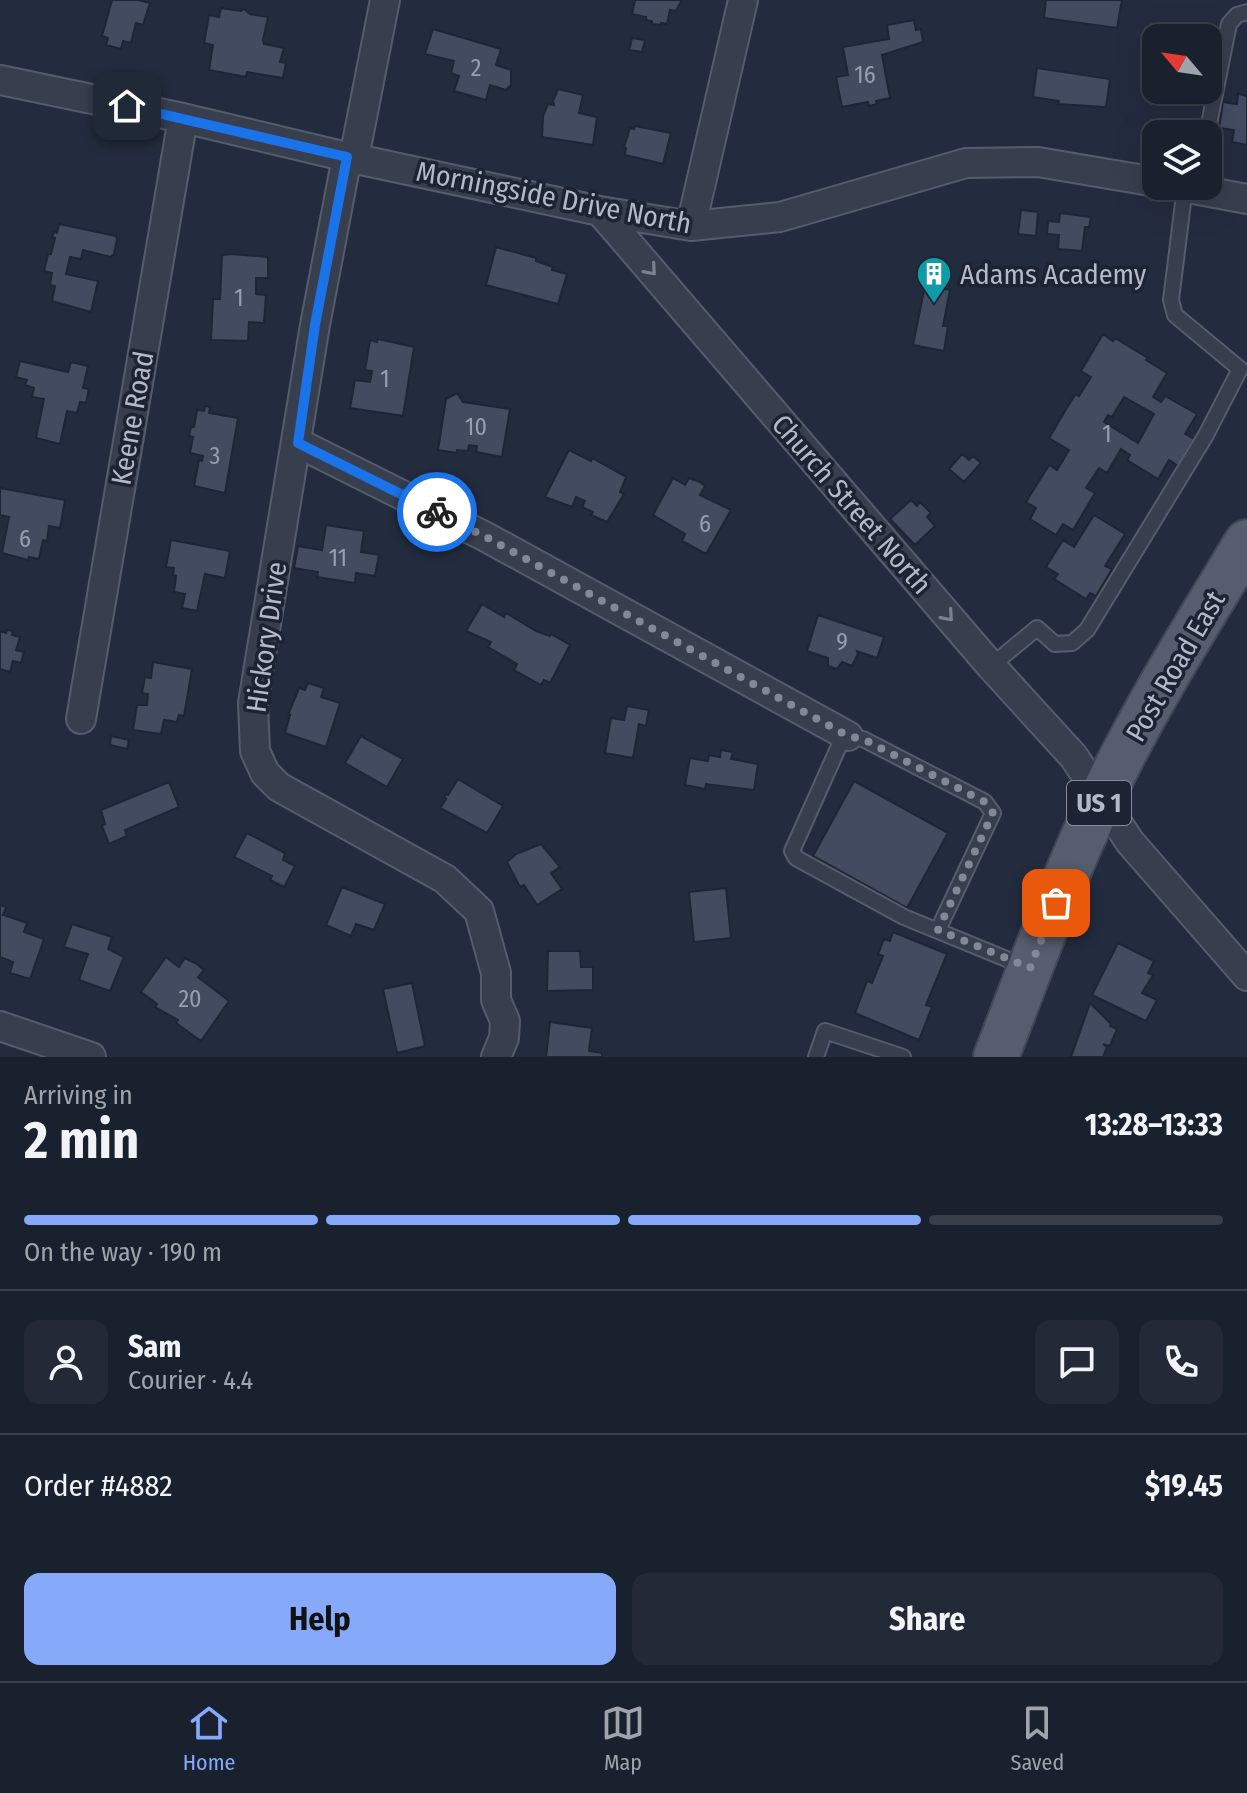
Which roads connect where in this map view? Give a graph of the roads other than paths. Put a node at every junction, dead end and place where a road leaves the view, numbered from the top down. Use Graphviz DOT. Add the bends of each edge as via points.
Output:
graph roads {
  1 [pos="385,0"];
  2 [pos="743,0"];
  3 [pos="1247,12"];
  4 [pos="0,80"];
  5 [pos="183,118"];
  6 [pos="1210,120"];
  7 [pos="350,158"];
  8 [pos="1142,180"];
  9 [pos="1222,194"];
  10 [pos="1247,199"];
  11 [pos="1187,200"];
  12 [pos="600,211"];
  13 [pos="691,226"];
  14 [pos="298,443"];
  15 [pos="1247,542"];
  16 [pos="991,666"];
  17 [pos="81,719"];
  18 [pos="848,736"];
  19 [pos="1102,797"];
  20 [pos="938,930"];
  21 [pos="1030,968"];
  22 [pos="1247,976"];
  23 [pos="0,1026"];
  24 [pos="91,1057"];
  25 [pos="496,1057"];
  26 [pos="816,1057"];
  27 [pos="903,1057"];
  28 [pos="996,1057"];
  1 -- 7 [label="street, Hickory Drive"];
  2 -- 13 [label="street"];
  3 -- 6 [label="lane" via="1229,24"];
  4 -- 5 [label="street, Morningside Drive North"];
  5 -- 7 [label="street, Morningside Drive North"];
  5 -- 17 [label="street, Keene Road"];
  7 -- 12 [label="street, Morningside Drive North"];
  7 -- 14 [label="street, Hickory Drive" via="315,325"];
  8 -- 13 [label="street, Morningside Drive North" via="1038,162 966,163 780,217"];
  9 -- 10 [label="street"];
  11 -- 16 [label="lane" via="1171,300 1175,315 1240,369 1206,435 1087,630 1072,643 1055,644 1037,628"];
  12 -- 13 [label="street, Morningside Drive North"];
  12 -- 16 [label="street, Church Street North, one-way"];
  14 -- 18 [label="street" via="486,537"];
  14 -- 25 [label="street, Hickory Drive" via="253,703 255,751 279,787 445,879 479,911 505,1021"];
  15 -- 19 [label="main road, Post Road East / US 1"];
  16 -- 19 [label="street, Church Street North" via="1074,757"];
  18 -- 20 [label="lane" via="985,802 993,813"];
  18 -- 20 [label="lane" via="792,851 904,917"];
  19 -- 21 [label="main road, Post Road East / US 1"];
  19 -- 22 [label="street, Church Street North" via="1130,842"];
  20 -- 21 [label="lane"];
  21 -- 28 [label="main road, Post Road East / US 1"];
  23 -- 24 [label="street"];
  26 -- 27 [label="lane" via="825,1031"];
}
